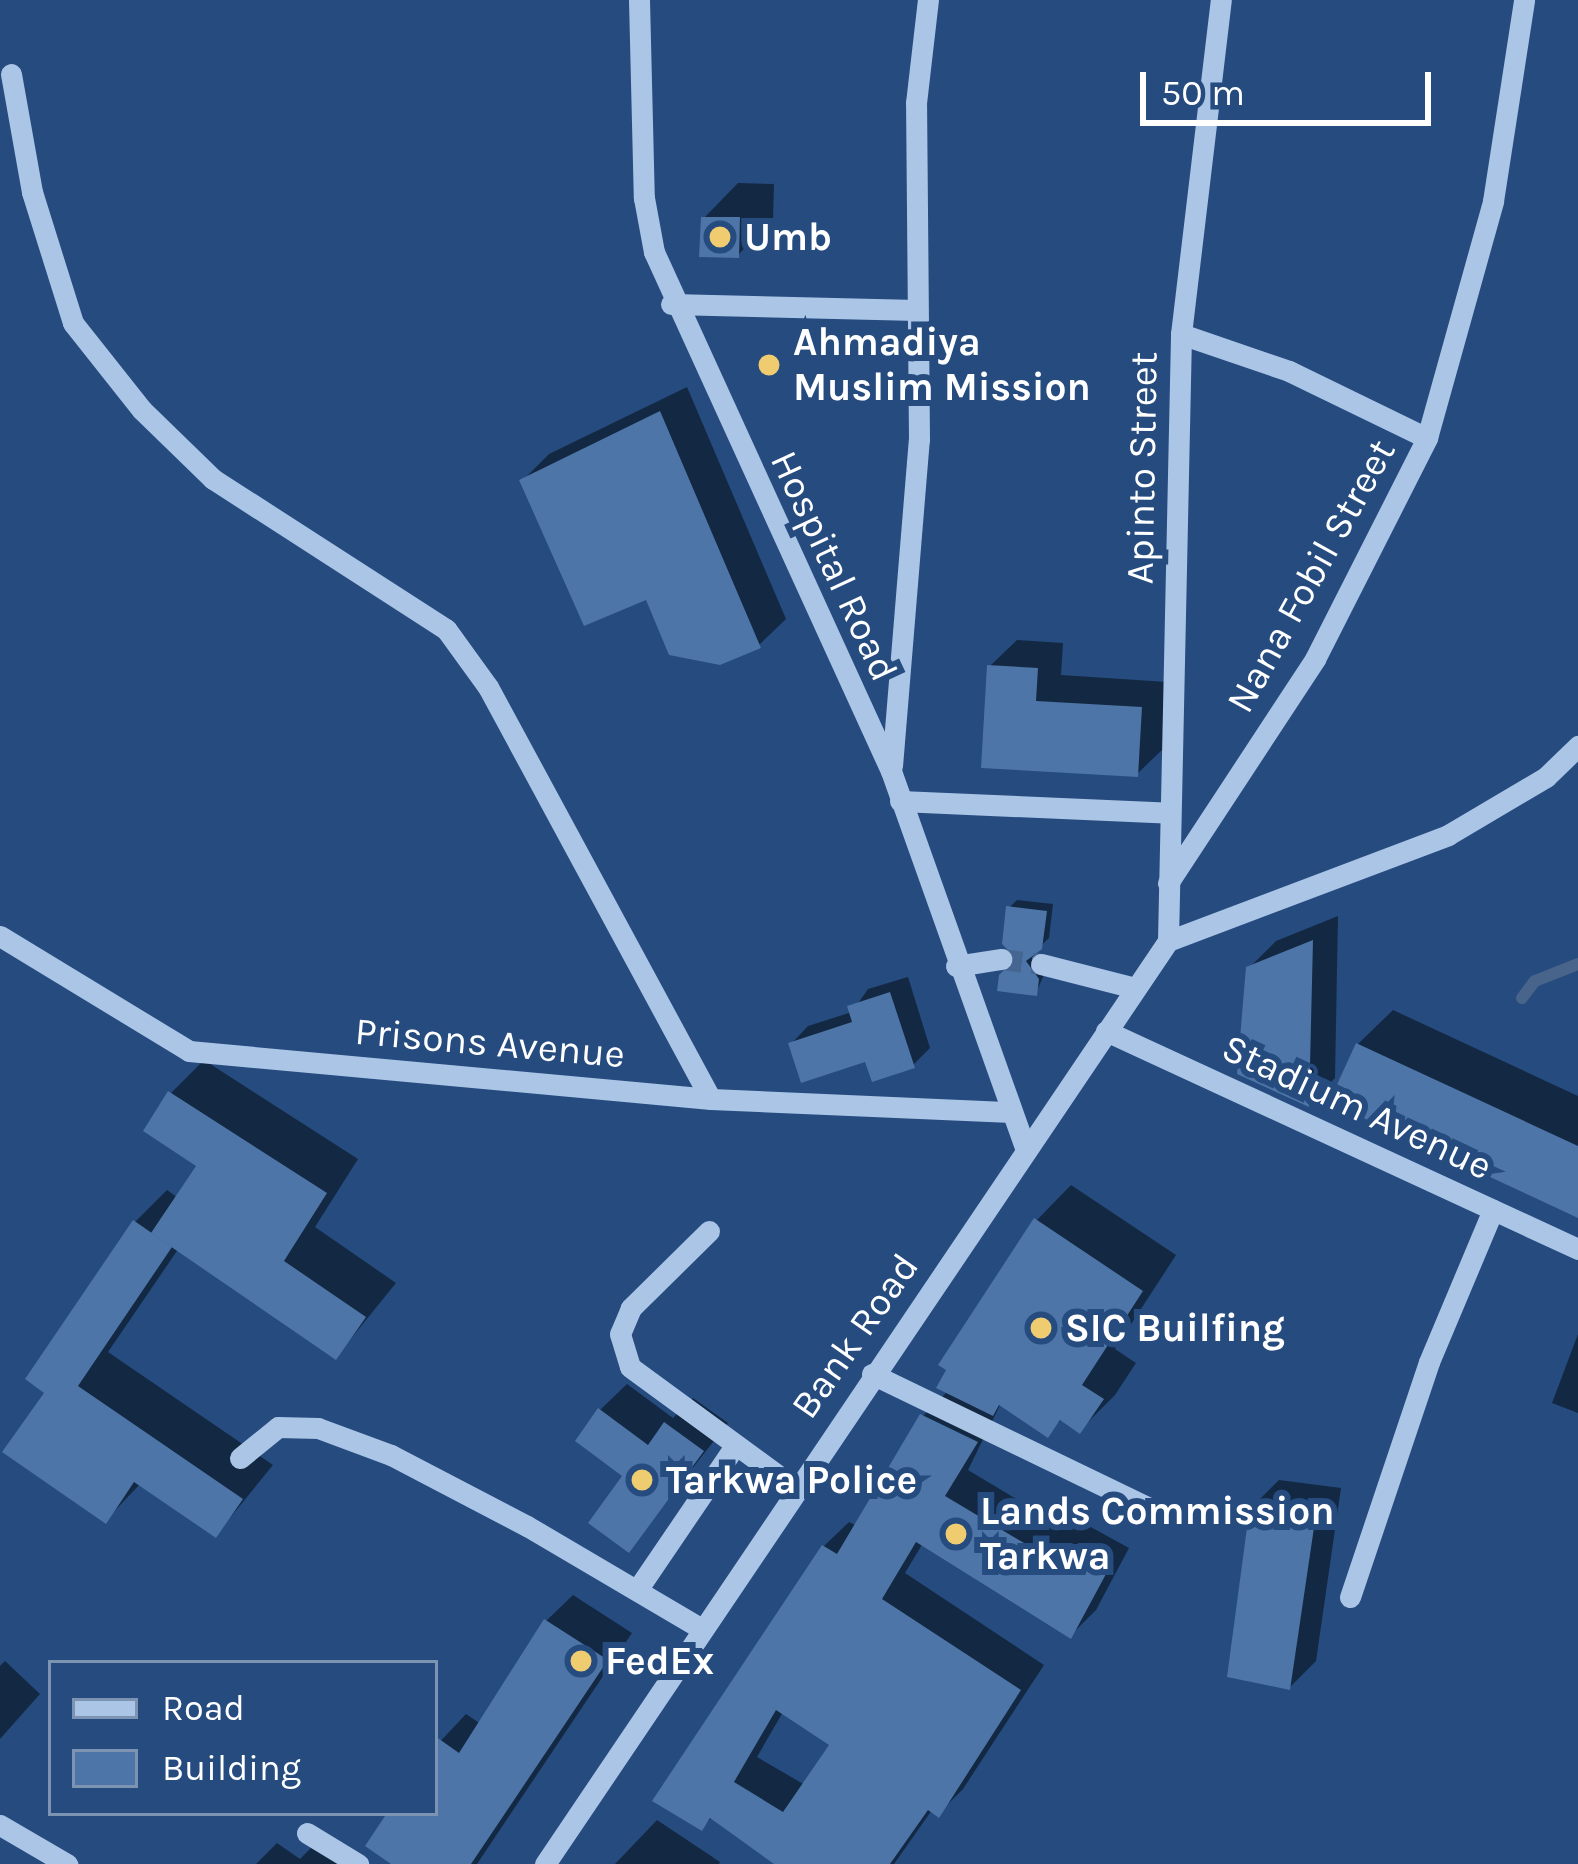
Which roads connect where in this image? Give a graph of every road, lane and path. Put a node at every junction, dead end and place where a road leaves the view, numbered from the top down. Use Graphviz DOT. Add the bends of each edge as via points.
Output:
graph roads {
  1 [pos="639,0"];
  2 [pos="928,0"];
  3 [pos="1221,0"];
  4 [pos="1524,0"];
  5 [pos="10,74"];
  6 [pos="671,304"];
  7 [pos="917,310"];
  8 [pos="1181,334"];
  9 [pos="1427,438"];
  10 [pos="1578,746"];
  11 [pos="892,771"];
  12 [pos="900,801"];
  13 [pos="1170,813"];
  14 [pos="1168,883"];
  15 [pos="0,936"];
  16 [pos="1168,941"];
  17 [pos="1001,958"];
  18 [pos="1041,964"];
  19 [pos="956,966"];
  20 [pos="1135,988"];
  21 [pos="1106,1031"];
  22 [pos="711,1099"];
  23 [pos="1006,1112"];
  24 [pos="1026,1151"];
  25 [pos="1493,1210"];
  26 [pos="709,1231"];
  27 [pos="1578,1249"];
  28 [pos="872,1374"];
  29 [pos="735,1446"];
  30 [pos="240,1458"];
  31 [pos="794,1487"];
  32 [pos="1164,1515"];
  33 [pos="637,1590"];
  34 [pos="1350,1597"];
  35 [pos="702,1629"];
  36 [pos="0,1825"];
  37 [pos="307,1833"];
  38 [pos="67,1864"];
  39 [pos="358,1864"];
  40 [pos="545,1864"];
  1 -- 6 [label="street, Hospital Road" via="644,198"];
  2 -- 7 [label="street" via="916,103"];
  3 -- 8 [label="street, Apinto Street"];
  4 -- 9 [label="street, Nana Fobil Street" via="1493,201"];
  5 -- 22 [label="street" via="32,192 73,323 142,410 213,479 446,629 488,687"];
  6 -- 7 [label="street"];
  6 -- 11 [label="street, Hospital Road"];
  7 -- 11 [label="street" via="919,440"];
  8 -- 9 [label="street" via="1289,371"];
  8 -- 13 [label="street, Apinto Street"];
  9 -- 14 [label="street, Nana Fobil Street" via="1315,659"];
  10 -- 16 [label="street" via="1546,777 1448,836"];
  11 -- 12 [label="street, Hospital Road"];
  12 -- 13 [label="street"];
  12 -- 19 [label="street, Hospital Road"];
  13 -- 14 [label="street, Apinto Street"];
  14 -- 16 [label="street, Apinto Street"];
  15 -- 22 [label="street, Prisons Avenue" via="189,1051"];
  16 -- 20 [label="street, Bank Road"];
  17 -- 19 [label="street"];
  18 -- 20 [label="street"];
  19 -- 23 [label="street, Hospital Road"];
  20 -- 21 [label="street, Bank Road"];
  21 -- 24 [label="street, Bank Road"];
  21 -- 25 [label="street, Stadium Avenue"];
  22 -- 23 [label="street, Prisons Avenue"];
  23 -- 24 [label="street, Hospital Road"];
  24 -- 28 [label="street, Bank Road"];
  25 -- 27 [label="street, Stadium Avenue"];
  25 -- 34 [label="street" via="1429,1362"];
  26 -- 29 [label="street" via="631,1308 620,1334 630,1367"];
  28 -- 31 [label="street, Bank Road"];
  28 -- 32 [label="street"];
  29 -- 31 [label="street"];
  29 -- 33 [label="street"];
  30 -- 33 [label="street" via="278,1426 318,1428 411,1466"];
  31 -- 35 [label="street, Bank Road"];
  33 -- 35 [label="street"];
  35 -- 40 [label="street, Bank Road"];
  36 -- 38 [label="street"];
  37 -- 39 [label="street"];
}
